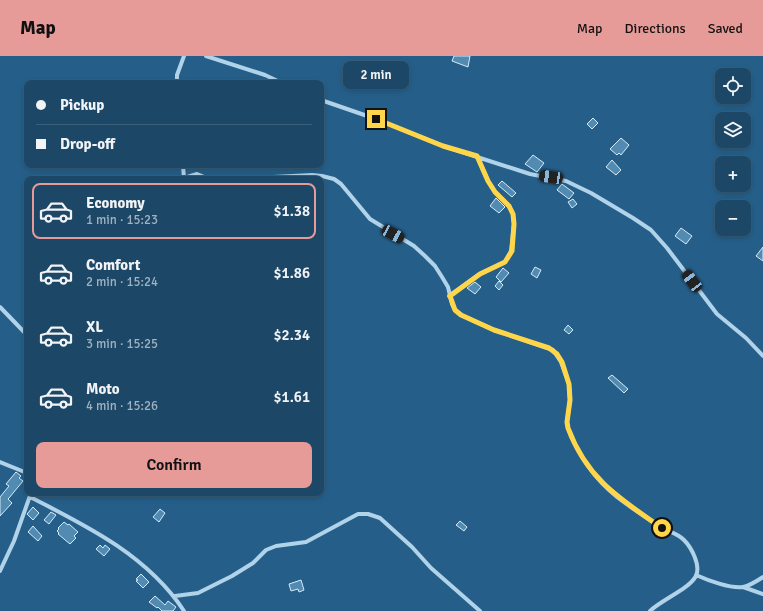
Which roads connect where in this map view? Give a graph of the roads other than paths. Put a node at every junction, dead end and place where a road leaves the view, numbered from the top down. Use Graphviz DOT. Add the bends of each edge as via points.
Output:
graph roads {
  1 [pos="184,56"];
  2 [pos="206,56"];
  3 [pos="177,80"];
  4 [pos="276,80"];
  5 [pos="324,101"];
  6 [pos="477,156"];
  7 [pos="190,176"];
  8 [pos="202,176"];
  9 [pos="292,176"];
  10 [pos="322,176"];
  11 [pos="324,176"];
  12 [pos="450,296"];
  13 [pos="0,307"];
  14 [pos="24,332"];
  15 [pos="763,356"];
  16 [pos="0,462"];
  17 [pos="24,472"];
  18 [pos="30,496"];
  19 [pos="32,496"];
  20 [pos="0,571"];
  21 [pos="696,575"];
  22 [pos="763,577"];
  23 [pos="743,587"];
  24 [pos="763,594"];
  25 [pos="175,596"];
  26 [pos="184,611"];
  27 [pos="480,611"];
  28 [pos="650,611"];
  1 -- 3 [label="street"];
  2 -- 4 [label="street"];
  5 -- 6 [label="street" via="443,146"];
  6 -- 12 [label="street" via="488,181 513,214 512,251 505,262 480,274"];
  6 -- 15 [label="street" via="530,174 566,181 645,226 667,248 717,314"];
  7 -- 8 [label="street"];
  9 -- 10 [label="street"];
  11 -- 12 [label="street" via="341,184 370,219 414,246 435,266 448,287"];
  12 -- 21 [label="street" via="455,310 461,315 504,334 549,348 557,354 569,384 568,428 585,462 617,497 683,539 697,565"];
  13 -- 14 [label="street"];
  16 -- 17 [label="street"];
  18 -- 20 [label="street"];
  19 -- 25 [label="street" via="111,540"];
  21 -- 23 [label="street" via="726,585"];
  21 -- 28 [label="street" via="689,585"];
  22 -- 23 [label="street"];
  23 -- 24 [label="street"];
  25 -- 26 [label="street"];
  25 -- 27 [label="street" via="198,593 221,582 253,563 266,550 306,542 358,514 368,514 380,518"];
}
